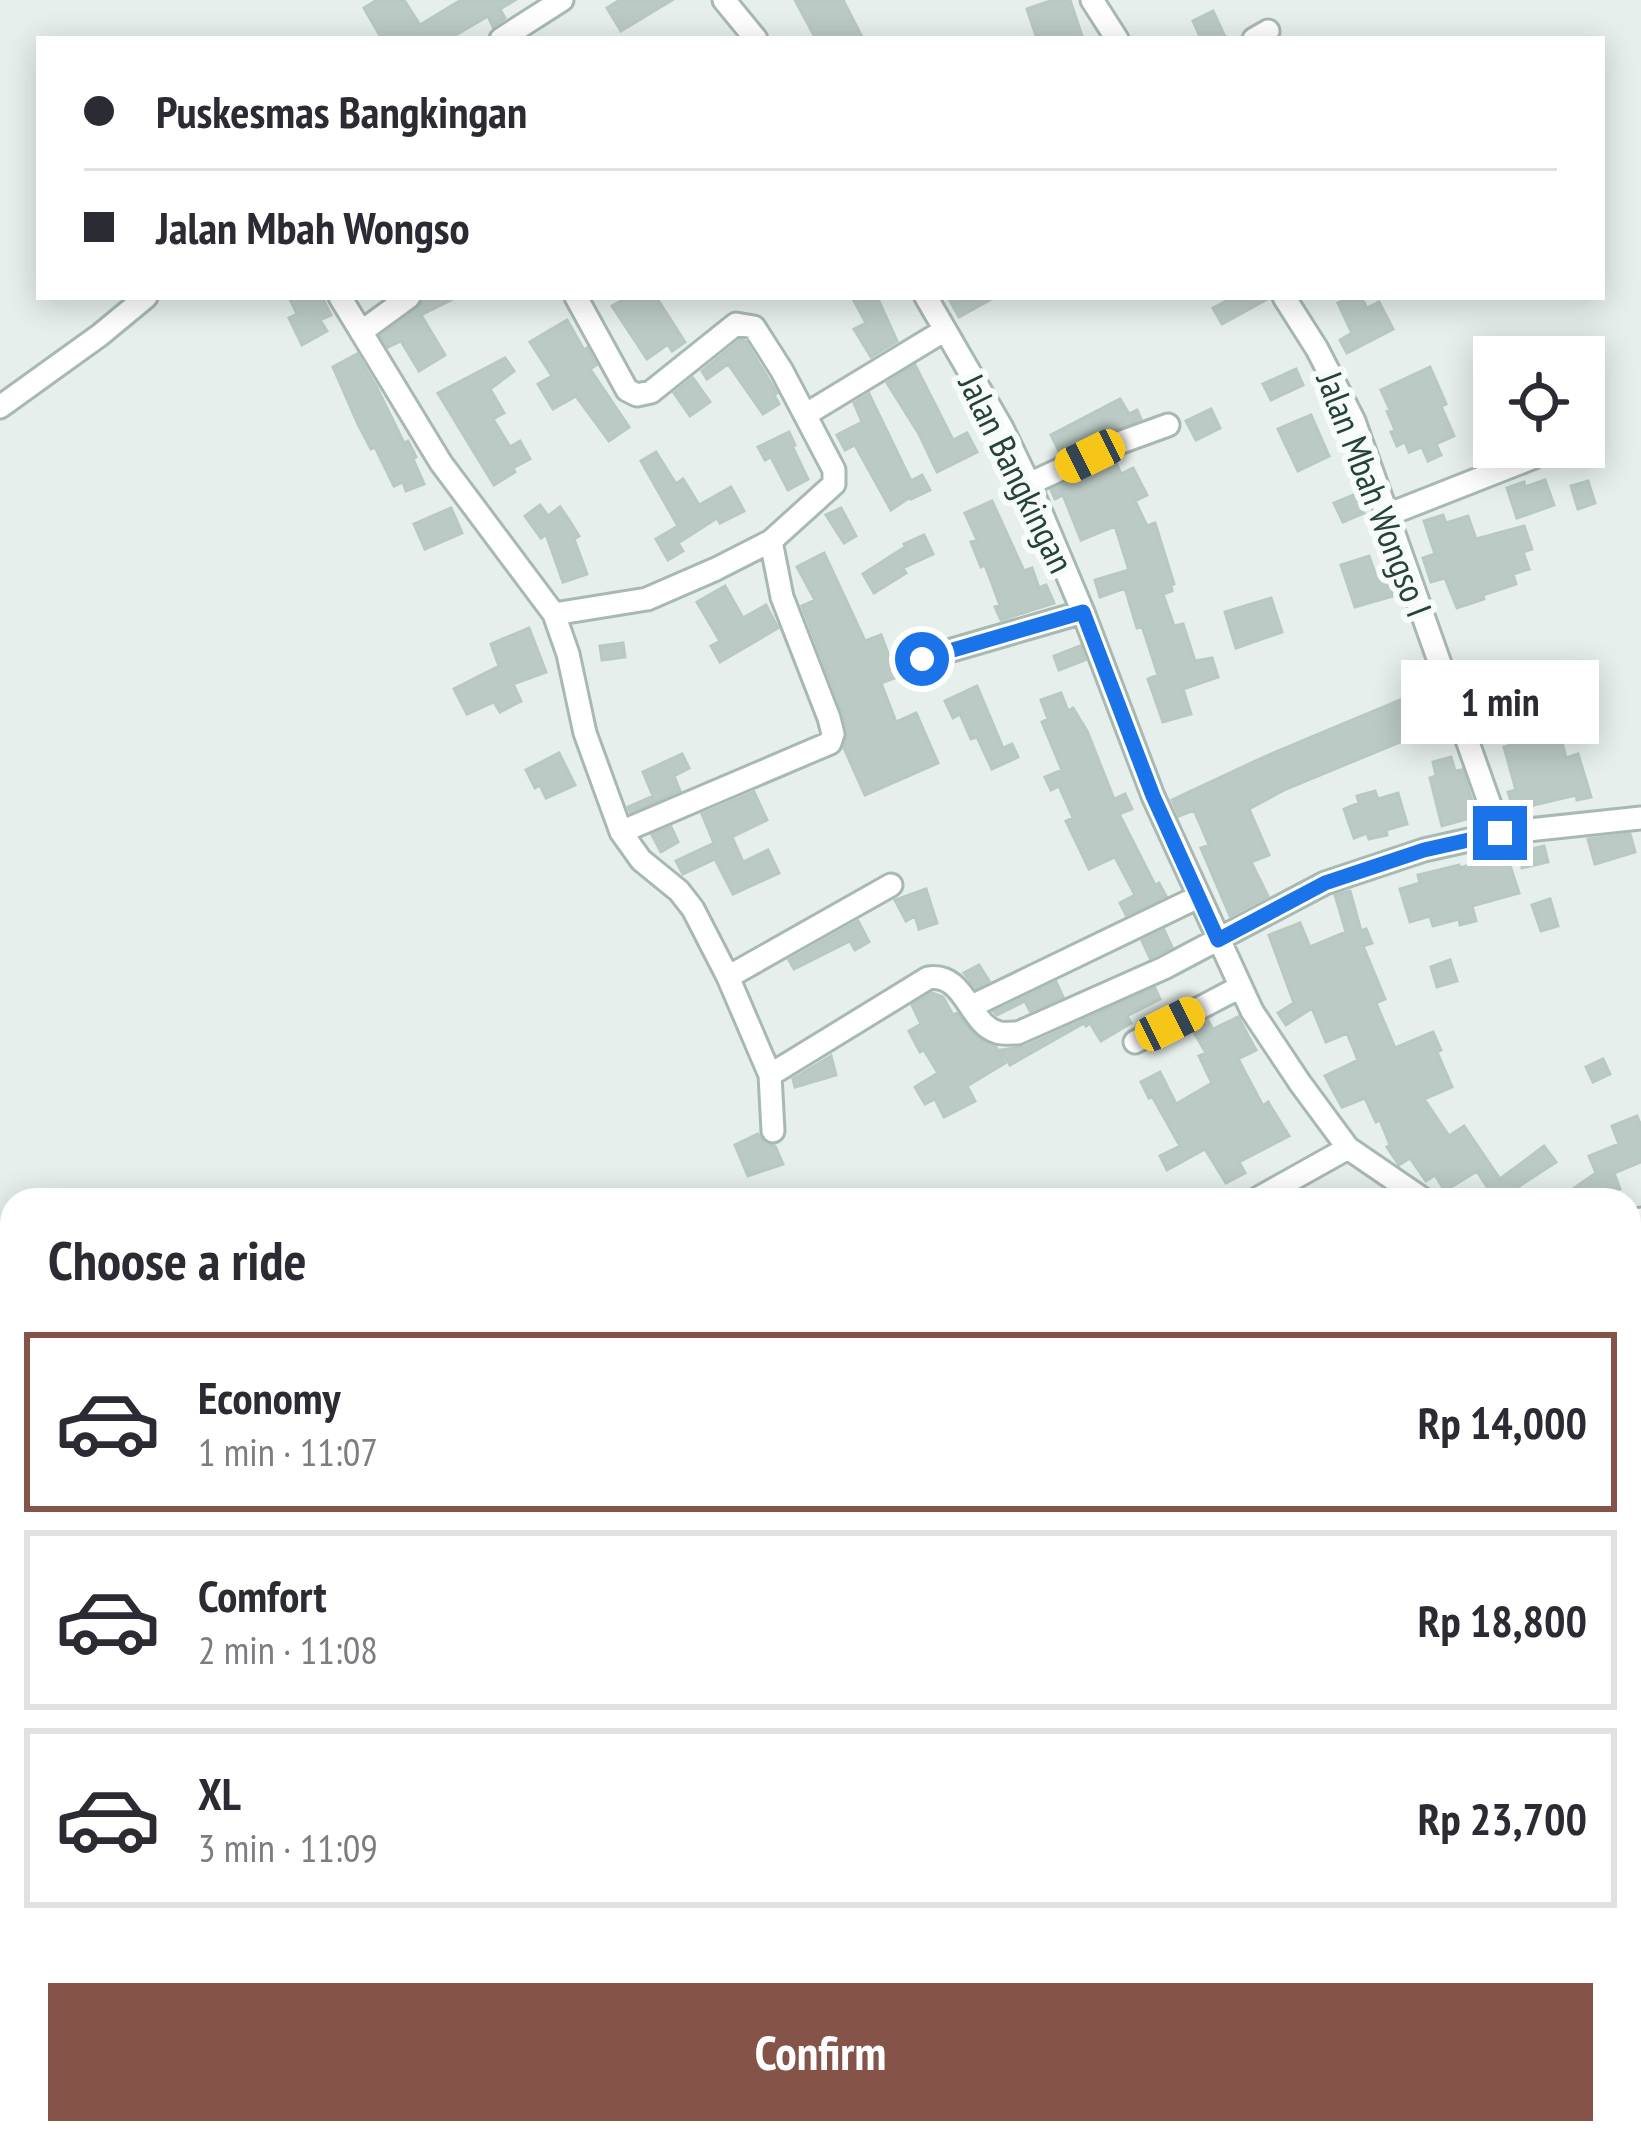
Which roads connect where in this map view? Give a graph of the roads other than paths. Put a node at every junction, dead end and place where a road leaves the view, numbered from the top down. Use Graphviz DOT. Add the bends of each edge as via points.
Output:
graph roads {
  1 [pos="562,0"];
  2 [pos="724,0"];
  3 [pos="1092,0"];
  4 [pos="506,36"];
  5 [pos="754,36"];
  6 [pos="1115,36"];
  7 [pos="142,300"];
  8 [pos="342,300"];
  9 [pos="405,300"];
  10 [pos="578,300"];
  11 [pos="928,300"];
  12 [pos="1293,300"];
  13 [pos="945,330"];
  14 [pos="361,332"];
  15 [pos="0,407"];
  16 [pos="805,416"];
  17 [pos="1168,425"];
  18 [pos="1507,468"];
  19 [pos="1029,484"];
  20 [pos="1387,515"];
  21 [pos="771,541"];
  22 [pos="1083,612"];
  23 [pos="554,614"];
  24 [pos="922,659"];
  25 [pos="1641,818"];
  26 [pos="621,832"];
  27 [pos="1500,833"];
  28 [pos="891,885"];
  29 [pos="1198,897"];
  30 [pos="1218,940"];
  31 [pos="728,977"];
  32 [pos="1240,987"];
  33 [pos="972,1006"];
  34 [pos="1135,1042"];
  35 [pos="770,1075"];
  36 [pos="773,1131"];
  37 [pos="1348,1148"];
  38 [pos="1276,1188"];
  39 [pos="1406,1188"];
  1 -- 4 [label="street"];
  2 -- 5 [label="street"];
  3 -- 6 [label="street"];
  7 -- 15 [label="street"];
  8 -- 14 [label="street"];
  9 -- 14 [label="street"];
  10 -- 16 [label="street" via="627,390 651,392 742,323 754,327"];
  11 -- 13 [label="street, Jalan Bangkingan"];
  12 -- 20 [label="street, Jalan Mbah Wongso I" via="1354,421"];
  13 -- 16 [label="street"];
  13 -- 19 [label="street, Jalan Bangkingan"];
  14 -- 23 [label="street" via="441,463"];
  16 -- 21 [label="street" via="834,484"];
  17 -- 19 [label="street"];
  18 -- 20 [label="street"];
  19 -- 22 [label="street, Jalan Bangkingan"];
  20 -- 27 [label="street, Jalan Mbah Wongso I"];
  21 -- 23 [label="street" via="647,599"];
  21 -- 26 [label="street" via="782,597 830,718 830,742"];
  22 -- 24 [label="street"];
  22 -- 29 [label="street, Jalan Bangkingan"];
  23 -- 26 [label="street"];
  25 -- 27 [label="street"];
  26 -- 31 [label="street" via="694,909"];
  27 -- 30 [label="street" via="1325,883"];
  28 -- 31 [label="street"];
  29 -- 30 [label="street, Jalan Bangkingan"];
  29 -- 33 [label="street"];
  30 -- 32 [label="street, Jalan Bangkingan"];
  30 -- 33 [label="street" via="1018,1033 986,1027"];
  31 -- 35 [label="street"];
  32 -- 34 [label="street"];
  32 -- 37 [label="street, Jalan Bangkingan"];
  33 -- 35 [label="street" via="946,980 928,978"];
  35 -- 36 [label="street"];
  37 -- 38 [label="street"];
  37 -- 39 [label="street, Jalan Bangkingan"];
}
